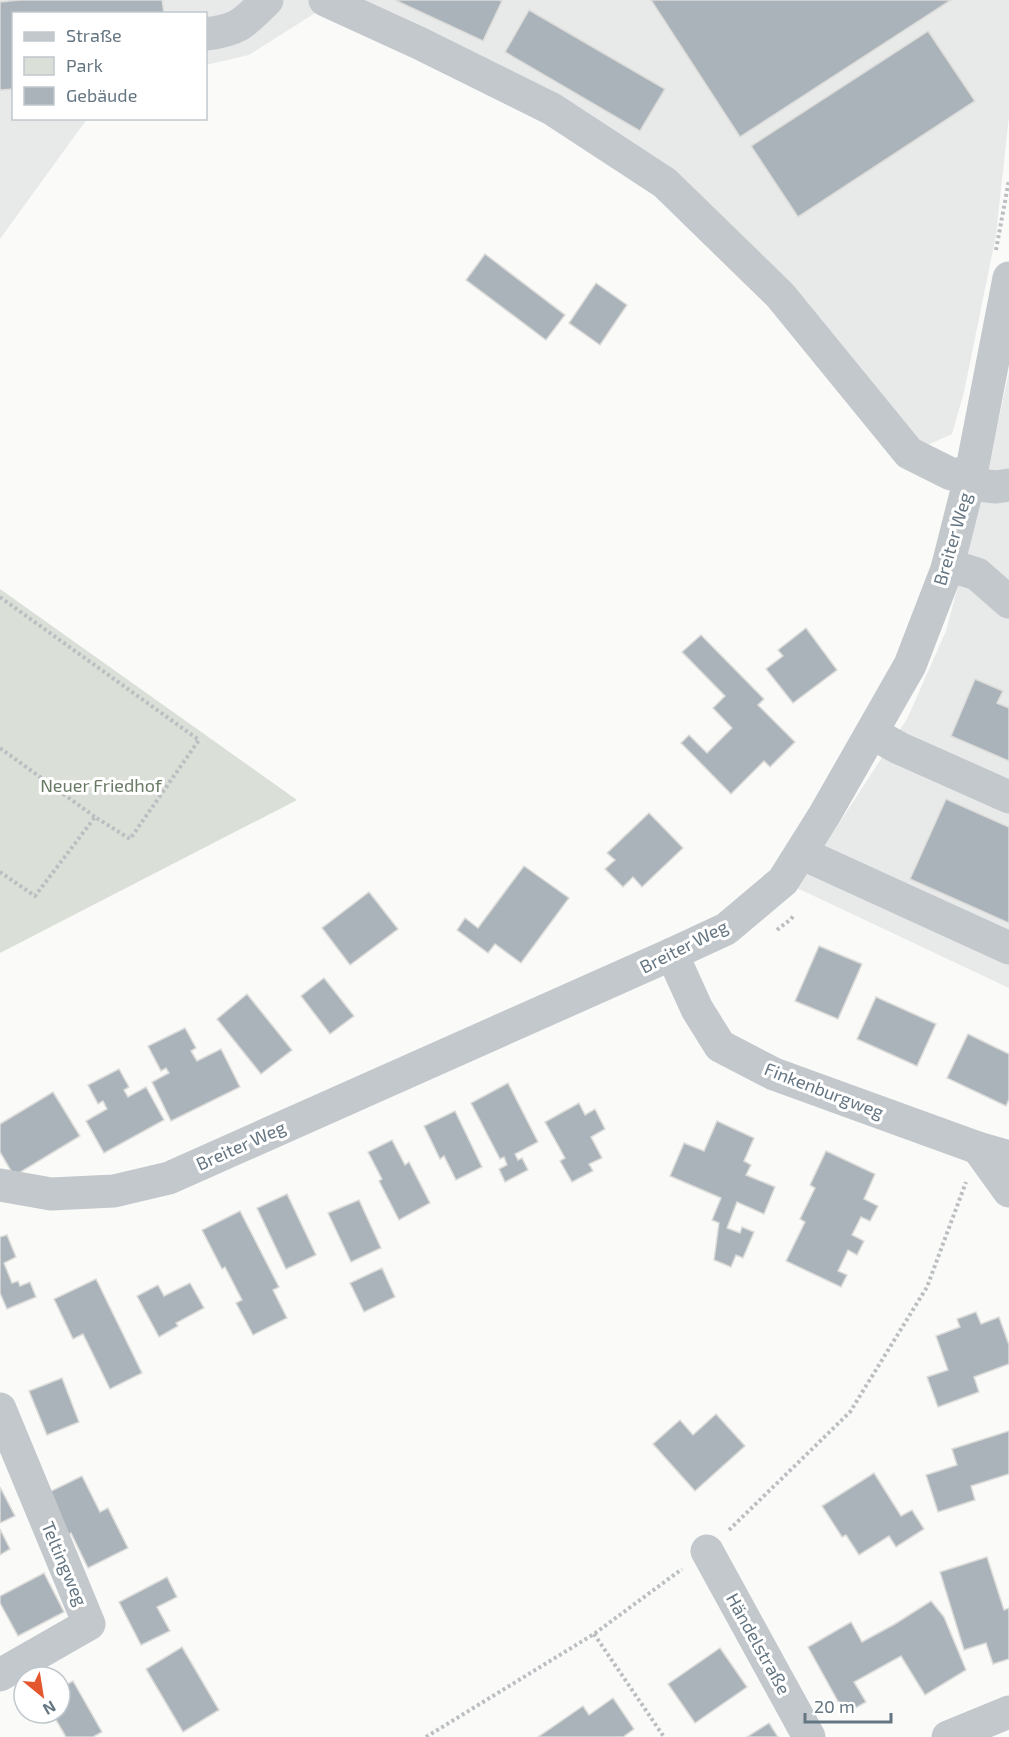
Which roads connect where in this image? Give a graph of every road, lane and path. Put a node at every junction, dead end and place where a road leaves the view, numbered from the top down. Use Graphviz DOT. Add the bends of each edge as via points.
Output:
graph roads {
  1 [pos="267,0"];
  2 [pos="325,0"];
  3 [pos="207,34"];
  4 [pos="1009,278"];
  5 [pos="1004,332"];
  6 [pos="970,479"];
  7 [pos="1009,485"];
  8 [pos="948,565"];
  9 [pos="0,597"];
  10 [pos="1009,602"];
  11 [pos="872,733"];
  12 [pos="0,747"];
  13 [pos="1009,797"];
  14 [pos="95,817"];
  15 [pos="801,853"];
  16 [pos="0,872"];
  17 [pos="797,910"];
  18 [pos="776,931"];
  19 [pos="1009,948"];
  20 [pos="672,954"];
  21 [pos="978,1148"];
  22 [pos="1009,1157"];
  23 [pos="0,1185"];
  24 [pos="1009,1191"];
  25 [pos="0,1409"];
  26 [pos="707,1551"];
  27 [pos="594,1634"];
  28 [pos="0,1674"];
  29 [pos="1009,1712"];
  30 [pos="426,1737"];
  31 [pos="664,1737"];
  32 [pos="809,1737"];
  33 [pos="948,1737"];
  1 -- 3 [label="street" via="244,24"];
  2 -- 6 [label="street" via="552,109 665,183 780,295 909,453"];
  4 -- 5 [label="street, Breiter Weg"];
  5 -- 6 [label="street, Breiter Weg"];
  6 -- 7 [label="street" via="996,487"];
  6 -- 8 [label="street, Breiter Weg"];
  8 -- 10 [label="street" via="977,574"];
  8 -- 11 [label="street, Breiter Weg" via="910,665"];
  9 -- 14 [label="path" via="199,740 130,838"];
  11 -- 13 [label="street"];
  11 -- 15 [label="street, Breiter Weg"];
  12 -- 14 [label="path"];
  14 -- 16 [label="path" via="35,896"];
  15 -- 19 [label="street"];
  15 -- 20 [label="street, Breiter Weg" via="783,881 726,928"];
  17 -- 18 [label="path"];
  20 -- 21 [label="street, Finkenburgweg" via="720,1046 774,1074"];
  20 -- 23 [label="street, Breiter Weg" via="169,1178 114,1191 51,1194"];
  21 -- 22 [label="street, Finkenburgweg"];
  21 -- 24 [label="street"];
  21 -- 26 [label="path" via="927,1287 850,1412"];
  25 -- 28 [label="street, Teltingweg" via="89,1624"];
  26 -- 27 [label="path"];
  26 -- 32 [label="street, Händelstraße"];
  27 -- 30 [label="path"];
  27 -- 31 [label="path"];
  29 -- 33 [label="street"];
}
